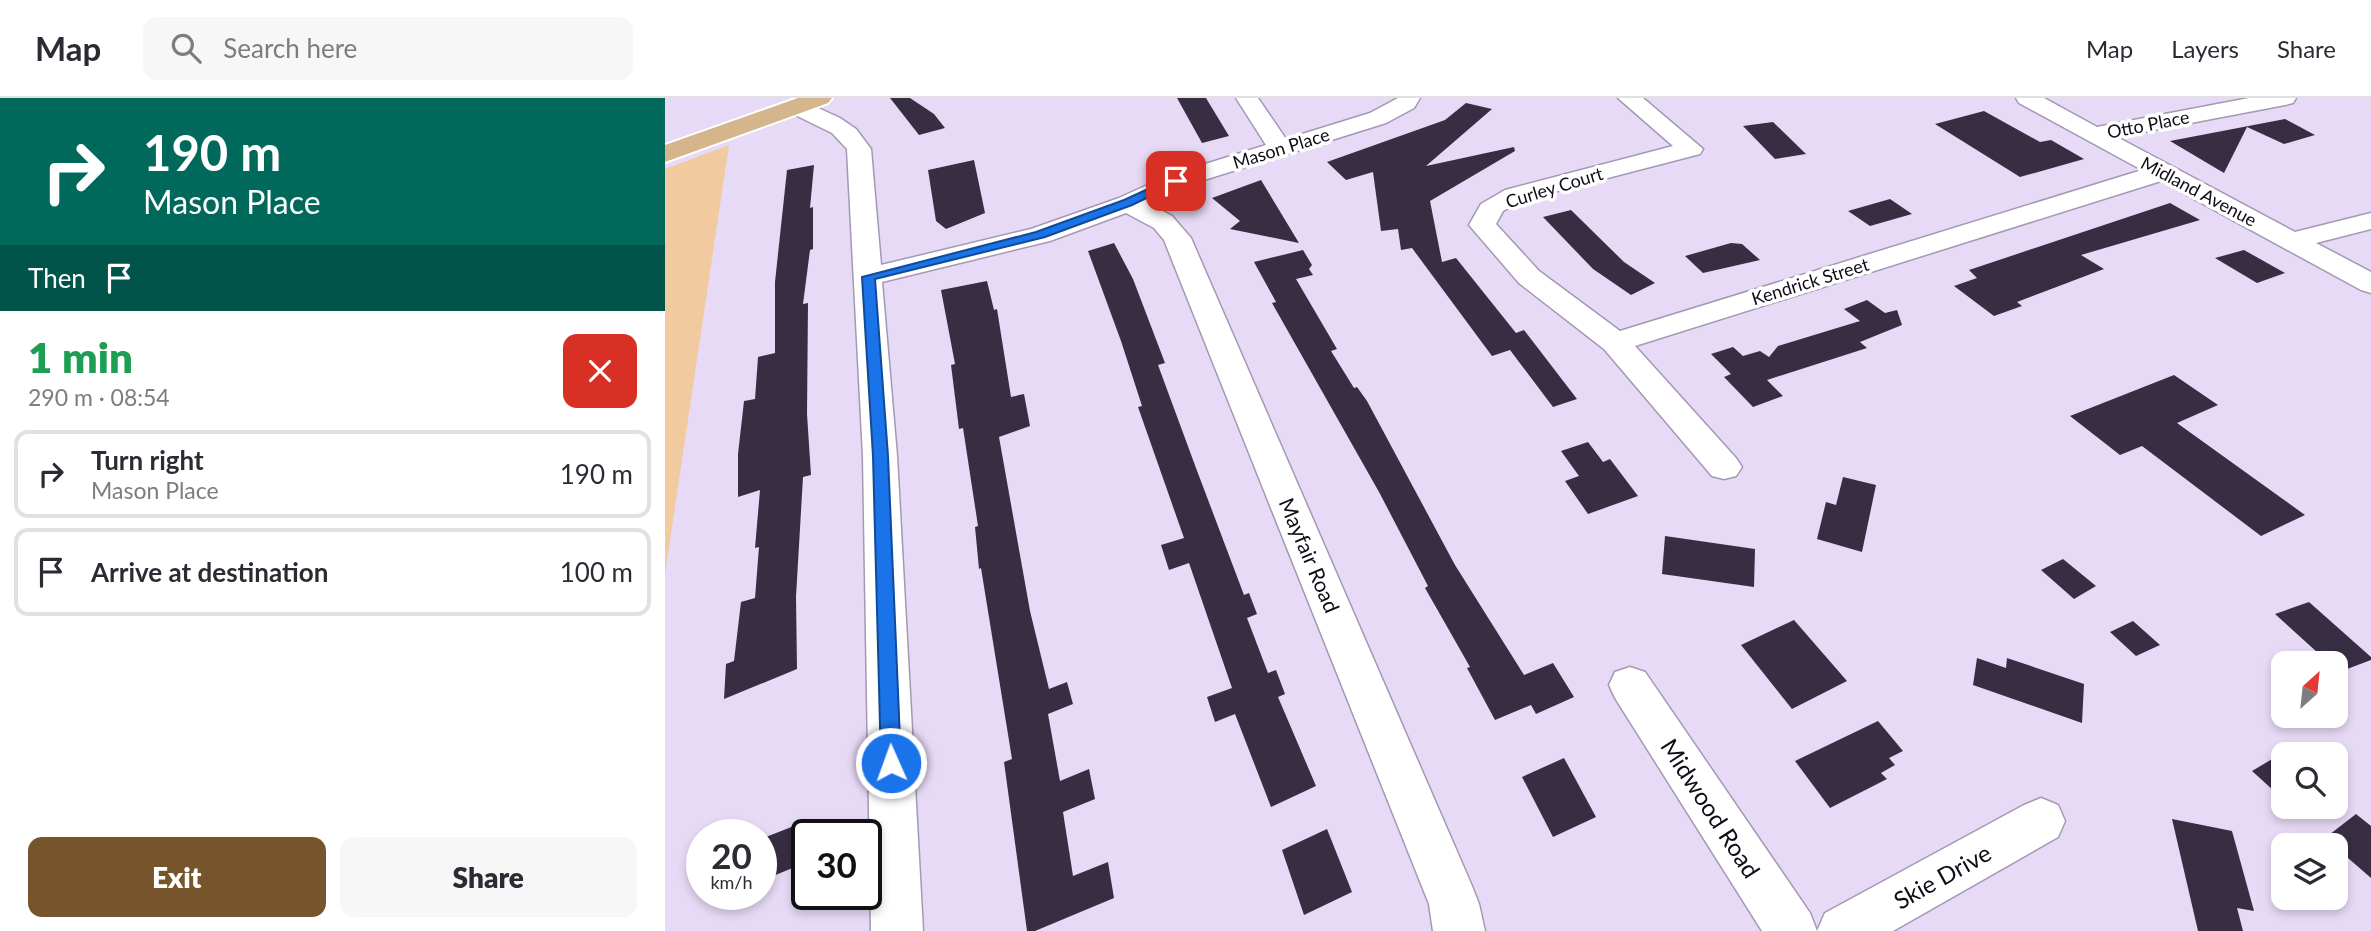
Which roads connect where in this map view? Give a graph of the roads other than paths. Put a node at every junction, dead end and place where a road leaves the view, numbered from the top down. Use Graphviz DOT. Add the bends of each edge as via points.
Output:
graph roads {
  1 [pos="1247,98"];
  2 [pos="1409,98"];
  3 [pos="1629,98"];
  4 [pos="2027,98"];
  5 [pos="2285,98"];
  6 [pos="809,102"];
  7 [pos="2095,134"];
  8 [pos="1281,150"];
  9 [pos="665,154"];
  10 [pos="2163,172"];
  11 [pos="1128,203"];
  12 [pos="2371,221"];
  13 [pos="2292,241"];
  14 [pos="868,277"];
  15 [pos="2371,284"];
  16 [pos="1615,342"];
  17 [pos="1724,467"];
  18 [pos="1630,685"];
  19 [pos="2041,821"];
  20 [pos="897,931"];
  21 [pos="1459,931"];
  22 [pos="1792,931"];
  23 [pos="1843,931"];
  1 -- 8 [label="street"];
  2 -- 8 [label="street, Mason Place" via="1378,118"];
  3 -- 16 [label="street, Curley Court" via="1691,149 1514,195 1492,207 1482,225 1528,277"];
  4 -- 7 [label="street, Midland Avenue"];
  5 -- 7 [label="street, Otto Place"];
  6 -- 9 [label="main road"];
  6 -- 14 [label="street" via="854,139 859,149"];
  7 -- 10 [label="street, Midland Avenue"];
  8 -- 11 [label="street, Mason Place" via="1176,181"];
  10 -- 13 [label="street, Midland Avenue"];
  10 -- 16 [label="street, Kendrick Street"];
  11 -- 14 [label="street, Mason Place" via="1040,235"];
  11 -- 21 [label="street, Mayfair Road" via="1163,222 1177,238 1454,904"];
  12 -- 13 [label="street"];
  13 -- 15 [label="street, Midland Avenue"];
  14 -- 20 [label="street" via="880,456"];
  16 -- 17 [label="street"];
  18 -- 22 [label="street, Midwood Road"];
  19 -- 23 [label="street, Skie Drive"];
}
